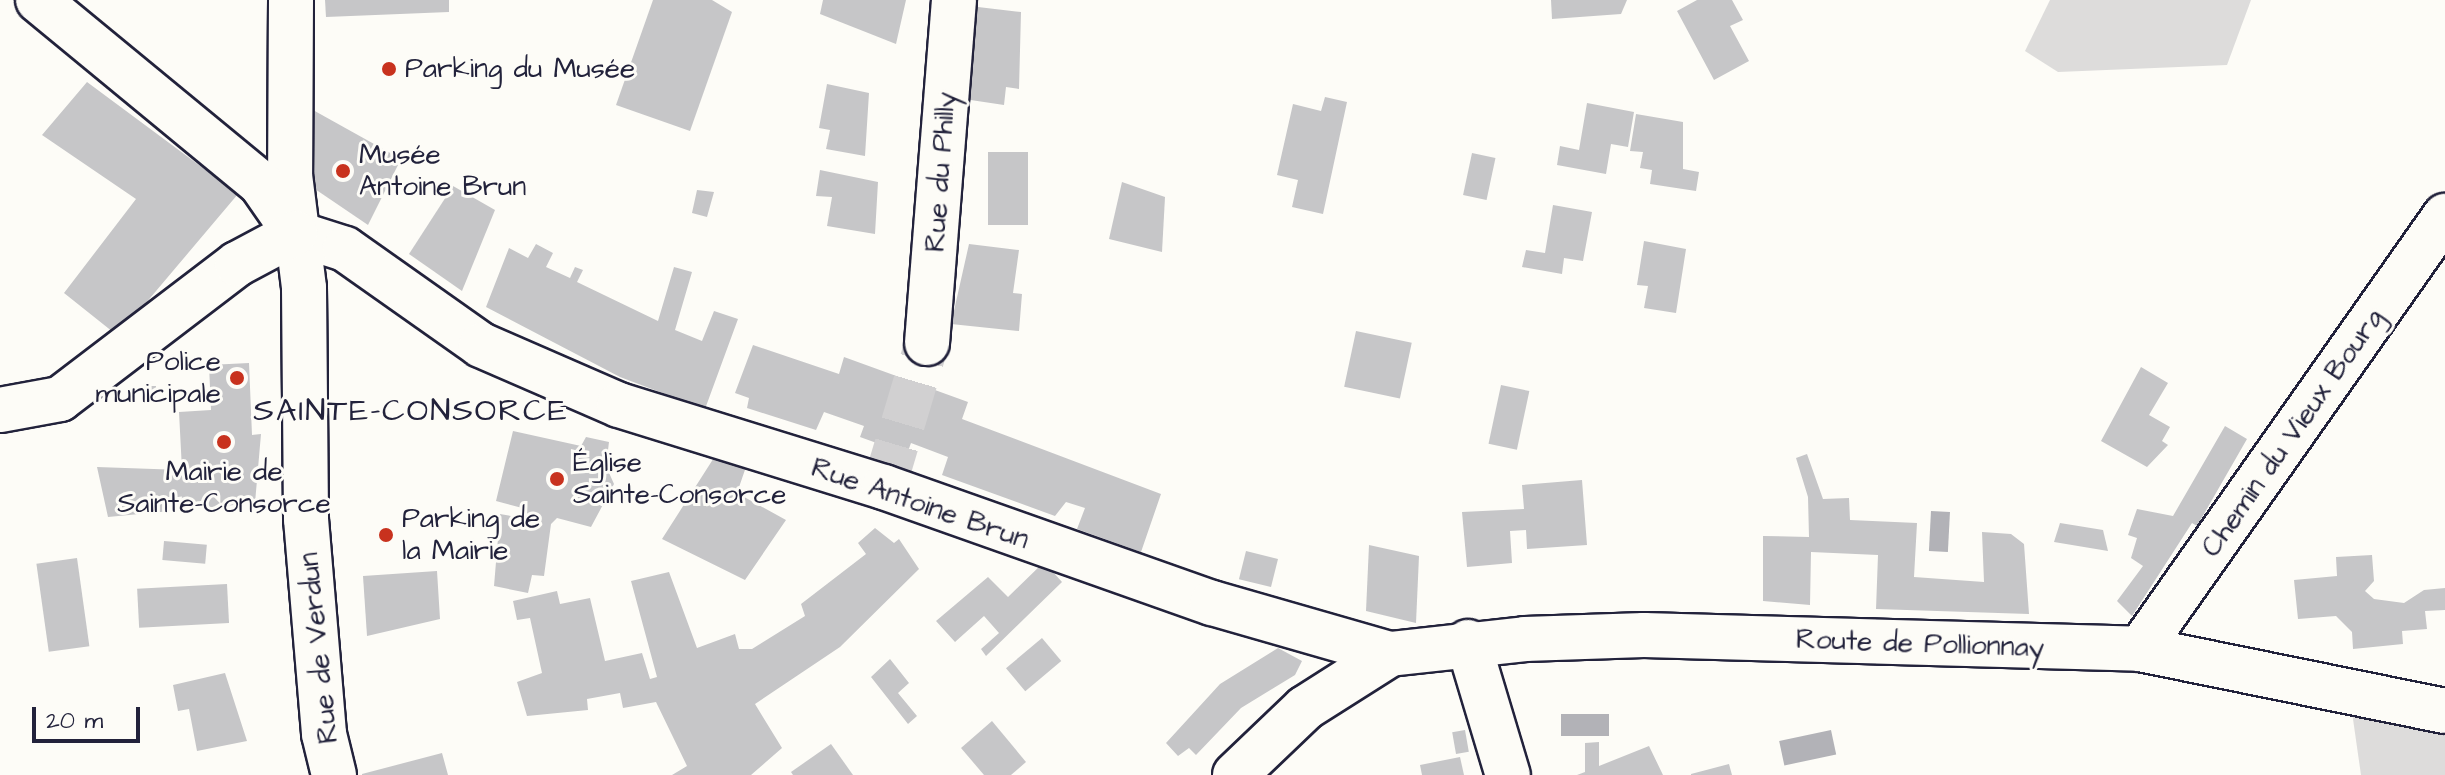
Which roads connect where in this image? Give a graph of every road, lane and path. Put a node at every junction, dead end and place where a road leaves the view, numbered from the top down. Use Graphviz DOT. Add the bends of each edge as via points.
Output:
graph roads {
  1 [pos="38,0"];
  2 [pos="291,0"];
  3 [pos="954,0"];
  4 [pos="2445,216"];
  5 [pos="295,233"];
  6 [pos="927,343"];
  7 [pos="0,410"];
  8 [pos="1468,642"];
  9 [pos="2140,649"];
  10 [pos="1390,654"];
  11 [pos="2445,711"];
  12 [pos="334,775"];
  13 [pos="1235,775"];
  14 [pos="1508,775"];
  1 -- 5 [label="street" via="261,184"];
  2 -- 5 [label="street, Rue de Verdun"];
  3 -- 6 [label="street, Rue du Philly"];
  4 -- 9 [label="street, Chemin du Vieux Bourg"];
  5 -- 7 [label="street" via="237,264 60,399"];
  5 -- 10 [label="street, Rue Antoine Brun" via="345,249 481,345 619,405 884,487 1212,603"];
  5 -- 12 [label="street, Rue de Verdun" via="304,288 306,519 324,734"];
  8 -- 9 [label="street, Route de Pollionnay" via="1644,635"];
  8 -- 10 [label="street, Route de Pollionnay"];
  8 -- 14 [label="street"];
  9 -- 11 [label="street, Route de Pollionnay"];
  10 -- 13 [label="street" via="1305,708"];
}
